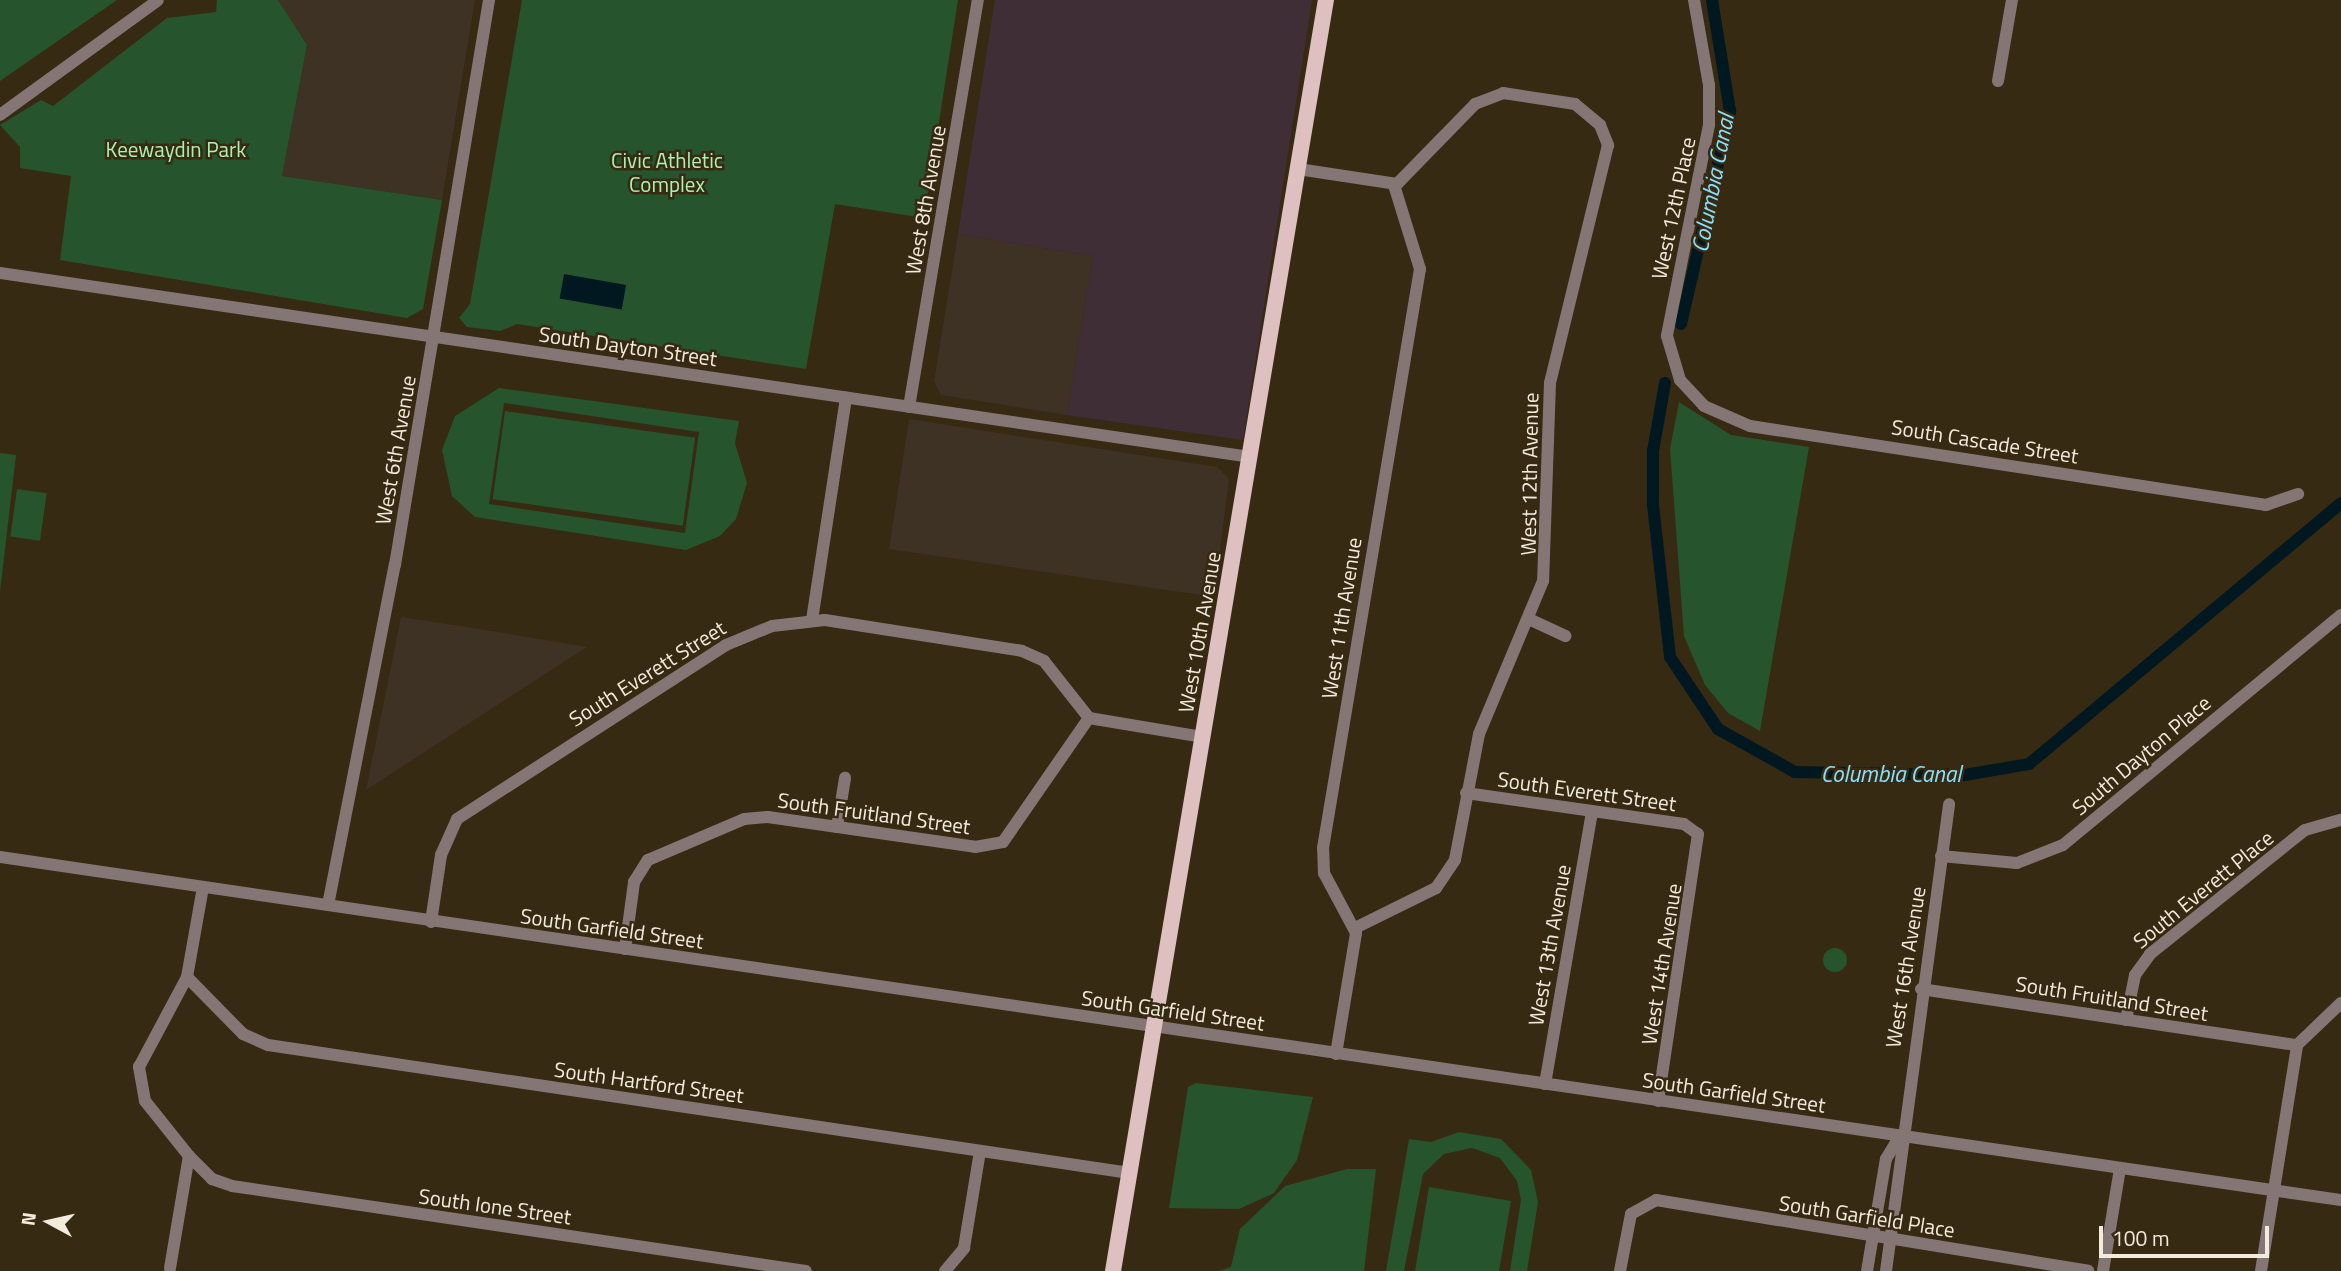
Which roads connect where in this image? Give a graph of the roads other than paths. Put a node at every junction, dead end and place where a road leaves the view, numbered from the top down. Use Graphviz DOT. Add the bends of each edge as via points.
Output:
graph roads {
  1 [pos="158,0"];
  2 [pos="489,0"];
  3 [pos="978,0"];
  4 [pos="1326,0"];
  5 [pos="1694,0"];
  6 [pos="2012,0"];
  7 [pos="1998,81"];
  8 [pos="0,115"];
  9 [pos="1298,169"];
  10 [pos="1394,185"];
  11 [pos="0,273"];
  12 [pos="433,337"];
  13 [pos="1680,380"];
  14 [pos="846,398"];
  15 [pos="909,407"];
  16 [pos="1250,457"];
  17 [pos="2298,494"];
  18 [pos="2341,615"];
  19 [pos="812,620"];
  20 [pos="1531,620"];
  21 [pos="1566,636"];
  22 [pos="1089,718"];
  23 [pos="1203,737"];
  24 [pos="845,778"];
  25 [pos="1466,793"];
  26 [pos="1949,804"];
  27 [pos="1592,812"];
  28 [pos="2341,820"];
  29 [pos="837,827"];
  30 [pos="1698,834"];
  31 [pos="1941,856"];
  32 [pos="0,857"];
  33 [pos="203,887"];
  34 [pos="328,905"];
  35 [pos="431,922"];
  36 [pos="1355,928"];
  37 [pos="625,949"];
  38 [pos="187,977"];
  39 [pos="1921,989"];
  40 [pos="2341,1003"];
  41 [pos="2126,1020"];
  42 [pos="1154,1027"];
  43 [pos="2297,1045"];
  44 [pos="1336,1054"];
  45 [pos="1545,1084"];
  46 [pos="1658,1101"];
  47 [pos="1900,1136"];
  48 [pos="980,1151"];
  49 [pos="189,1156"];
  50 [pos="2120,1168"];
  51 [pos="1130,1173"];
  52 [pos="2275,1191"];
  53 [pos="2341,1200"];
  54 [pos="1873,1236"];
  55 [pos="1891,1239"];
  56 [pos="170,1268"];
  57 [pos="806,1271"];
  58 [pos="945,1271"];
  59 [pos="1113,1271"];
  60 [pos="1620,1271"];
  61 [pos="1867,1271"];
  62 [pos="1886,1271"];
  63 [pos="2088,1271"];
  64 [pos="2103,1271"];
  65 [pos="2262,1271"];
  1 -- 8 [label="street"];
  2 -- 12 [label="street, West 6th Avenue"];
  3 -- 15 [label="street, West 8th Avenue"];
  4 -- 9 [label="main road, West 10th Avenue"];
  5 -- 13 [label="street, West 12th Place" via="1710,105 1704,169 1668,321 1669,352"];
  6 -- 7 [label="street"];
  9 -- 10 [label="street"];
  9 -- 16 [label="main road, West 10th Avenue"];
  10 -- 20 [label="street, West 12th Avenue" via="1475,104 1493,96 1564,101 1601,125 1607,167 1550,383 1549,546"];
  10 -- 36 [label="street, West 11th Avenue" via="1420,270 1322,857 1327,882"];
  11 -- 12 [label="street, South Dayton Street"];
  12 -- 14 [label="street, South Dayton Street"];
  12 -- 34 [label="street, West 6th Avenue"];
  13 -- 17 [label="street, South Cascade Street" via="1715,414 1750,426 2266,505"];
  14 -- 15 [label="street, South Dayton Street"];
  14 -- 19 [label="street"];
  15 -- 16 [label="street, South Dayton Street"];
  16 -- 23 [label="main road, West 10th Avenue"];
  18 -- 31 [label="street, South Dayton Place" via="2063,845 2017,863"];
  19 -- 22 [label="street, South Everett Street" via="1022,651 1044,661"];
  19 -- 35 [label="street, South Everett Street" via="772,626 726,645 467,811 444,841"];
  20 -- 21 [label="street"];
  20 -- 25 [label="street, West 12th Avenue" via="1479,734"];
  22 -- 23 [label="street"];
  22 -- 29 [label="street, South Fruitland Street" via="1003,842 975,847"];
  23 -- 42 [label="main road, West 10th Avenue"];
  24 -- 29 [label="street"];
  25 -- 27 [label="street, South Everett Street"];
  25 -- 36 [label="street, West 12th Avenue" via="1455,860 1441,883"];
  26 -- 31 [label="street, West 16th Avenue"];
  27 -- 30 [label="street, South Everett Street" via="1684,824"];
  27 -- 45 [label="street, West 13th Avenue"];
  28 -- 41 [label="street, South Everett Place" via="2305,830 2150,954 2135,975"];
  29 -- 37 [label="street, South Fruitland Street" via="756,817 657,854 637,874"];
  30 -- 46 [label="street, West 14th Avenue"];
  31 -- 39 [label="street, West 16th Avenue"];
  32 -- 33 [label="street, South Garfield Street"];
  33 -- 34 [label="street, South Garfield Street"];
  33 -- 38 [label="street"];
  34 -- 35 [label="street, South Garfield Street"];
  35 -- 37 [label="street, South Garfield Street"];
  36 -- 44 [label="street"];
  37 -- 42 [label="street, South Garfield Street"];
  38 -- 48 [label="street, South Hartford Street" via="259,1043"];
  38 -- 49 [label="street, South Ione Street" via="145,1045 139,1080 149,1107"];
  39 -- 41 [label="street, South Fruitland Street"];
  39 -- 47 [label="street, West 16th Avenue"];
  40 -- 43 [label="street"];
  41 -- 43 [label="street, South Fruitland Street"];
  42 -- 44 [label="street, South Garfield Street"];
  42 -- 51 [label="main road, West 10th Avenue"];
  43 -- 52 [label="street"];
  44 -- 45 [label="street, South Garfield Street"];
  45 -- 46 [label="street, South Garfield Street"];
  46 -- 47 [label="street, South Garfield Street"];
  47 -- 50 [label="street, South Garfield Street"];
  47 -- 54 [label="street" via="1886,1159"];
  47 -- 55 [label="street" via="1904,1161"];
  48 -- 51 [label="street, South Hartford Street"];
  48 -- 58 [label="street" via="964,1248"];
  49 -- 56 [label="street"];
  49 -- 57 [label="street, South Ione Street" via="212,1179 232,1186"];
  50 -- 52 [label="street, South Garfield Street"];
  50 -- 64 [label="street"];
  51 -- 59 [label="main road, West 10th Avenue"];
  52 -- 53 [label="street, South Garfield Street"];
  52 -- 65 [label="street"];
  54 -- 55 [label="street, South Garfield Place"];
  54 -- 60 [label="street, South Garfield Place" via="1656,1200 1640,1204 1628,1221"];
  54 -- 61 [label="street"];
  55 -- 62 [label="street"];
  55 -- 63 [label="street, South Garfield Place"];
}
